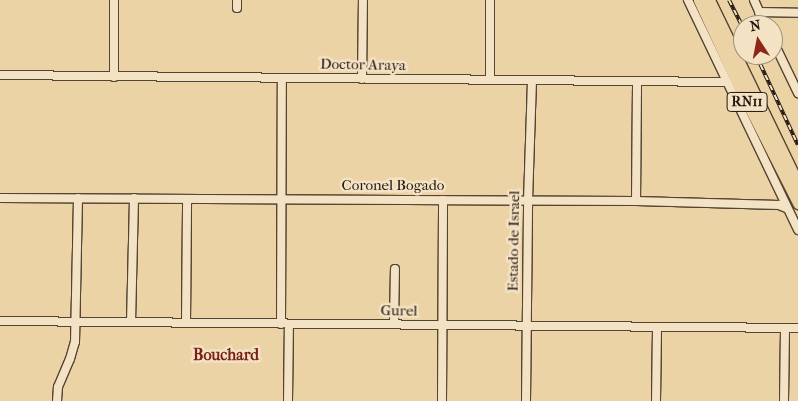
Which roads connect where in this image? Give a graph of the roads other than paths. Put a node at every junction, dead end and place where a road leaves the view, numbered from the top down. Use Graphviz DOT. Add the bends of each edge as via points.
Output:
graph roads {
  1 [pos="114,0"];
  2 [pos="363,0"];
  3 [pos="490,0"];
  4 [pos="688,0"];
  5 [pos="698,0"];
  6 [pos="709,0"];
  7 [pos="754,0"];
  8 [pos="759,12"];
  9 [pos="798,13"];
  10 [pos="761,15"];
  11 [pos="783,62"];
  12 [pos="0,76"];
  13 [pos="114,76"];
  14 [pos="282,78"];
  15 [pos="362,79"];
  16 [pos="490,80"];
  17 [pos="532,80"];
  18 [pos="637,82"];
  19 [pos="726,82"];
  20 [pos="798,93"];
  21 [pos="798,184"];
  22 [pos="0,198"];
  23 [pos="78,198"];
  24 [pos="134,198"];
  25 [pos="186,199"];
  26 [pos="282,199"];
  27 [pos="443,200"];
  28 [pos="528,201"];
  29 [pos="636,201"];
  30 [pos="798,203"];
  31 [pos="786,208"];
  32 [pos="798,230"];
  33 [pos="395,268"];
  34 [pos="0,321"];
  35 [pos="76,322"];
  36 [pos="131,322"];
  37 [pos="186,323"];
  38 [pos="285,324"];
  39 [pos="394,324"];
  40 [pos="442,325"];
  41 [pos="527,326"];
  42 [pos="657,326"];
  43 [pos="785,328"];
  44 [pos="798,328"];
  45 [pos="57,401"];
  46 [pos="288,401"];
  47 [pos="442,401"];
  48 [pos="526,401"];
  49 [pos="656,401"];
  50 [pos="784,401"];
  1 -- 13 [label="street"];
  2 -- 15 [label="street"];
  3 -- 16 [label="street"];
  4 -- 19 [label="street"];
  5 -- 30 [label="main road, RN11"];
  6 -- 21 [label="main road, RN11"];
  7 -- 8 [label="street"];
  8 -- 9 [label="street"];
  8 -- 10 [label="street"];
  11 -- 20 [label="street"];
  12 -- 13 [label="street, Doctor Araya"];
  13 -- 14 [label="street, Doctor Araya"];
  14 -- 15 [label="street, Doctor Araya"];
  14 -- 26 [label="street"];
  15 -- 16 [label="street, Doctor Araya"];
  16 -- 17 [label="street, Doctor Araya"];
  17 -- 18 [label="street, Doctor Araya"];
  17 -- 28 [label="street, Estado de Israel"];
  18 -- 19 [label="street, Doctor Araya"];
  18 -- 29 [label="street"];
  19 -- 31 [label="street"];
  22 -- 23 [label="street, Coronel Bogado"];
  23 -- 24 [label="street, Coronel Bogado"];
  23 -- 35 [label="street"];
  24 -- 25 [label="street, Coronel Bogado"];
  24 -- 36 [label="street"];
  25 -- 26 [label="street, Coronel Bogado"];
  25 -- 37 [label="street"];
  26 -- 27 [label="street, Coronel Bogado"];
  26 -- 38 [label="street"];
  27 -- 28 [label="street, Coronel Bogado"];
  27 -- 40 [label="street"];
  28 -- 29 [label="street, Coronel Bogado"];
  28 -- 41 [label="street, Estado de Israel"];
  29 -- 31 [label="street, Coronel Bogado" via="779,205"];
  31 -- 32 [label="street"];
  33 -- 39 [label="street"];
  34 -- 35 [label="street, Gurel"];
  35 -- 36 [label="street, Gurel"];
  35 -- 45 [label="street" via="74,342 58,387"];
  36 -- 37 [label="street, Gurel"];
  37 -- 38 [label="street, Gurel"];
  38 -- 39 [label="street, Gurel"];
  38 -- 46 [label="street"];
  39 -- 40 [label="street, Gurel"];
  40 -- 41 [label="street, Gurel"];
  40 -- 47 [label="street"];
  41 -- 42 [label="street, Gurel"];
  41 -- 48 [label="street, Estado de Israel"];
  42 -- 43 [label="street, Gurel"];
  42 -- 49 [label="street"];
  43 -- 44 [label="street, Gurel"];
  43 -- 50 [label="street"];
}
